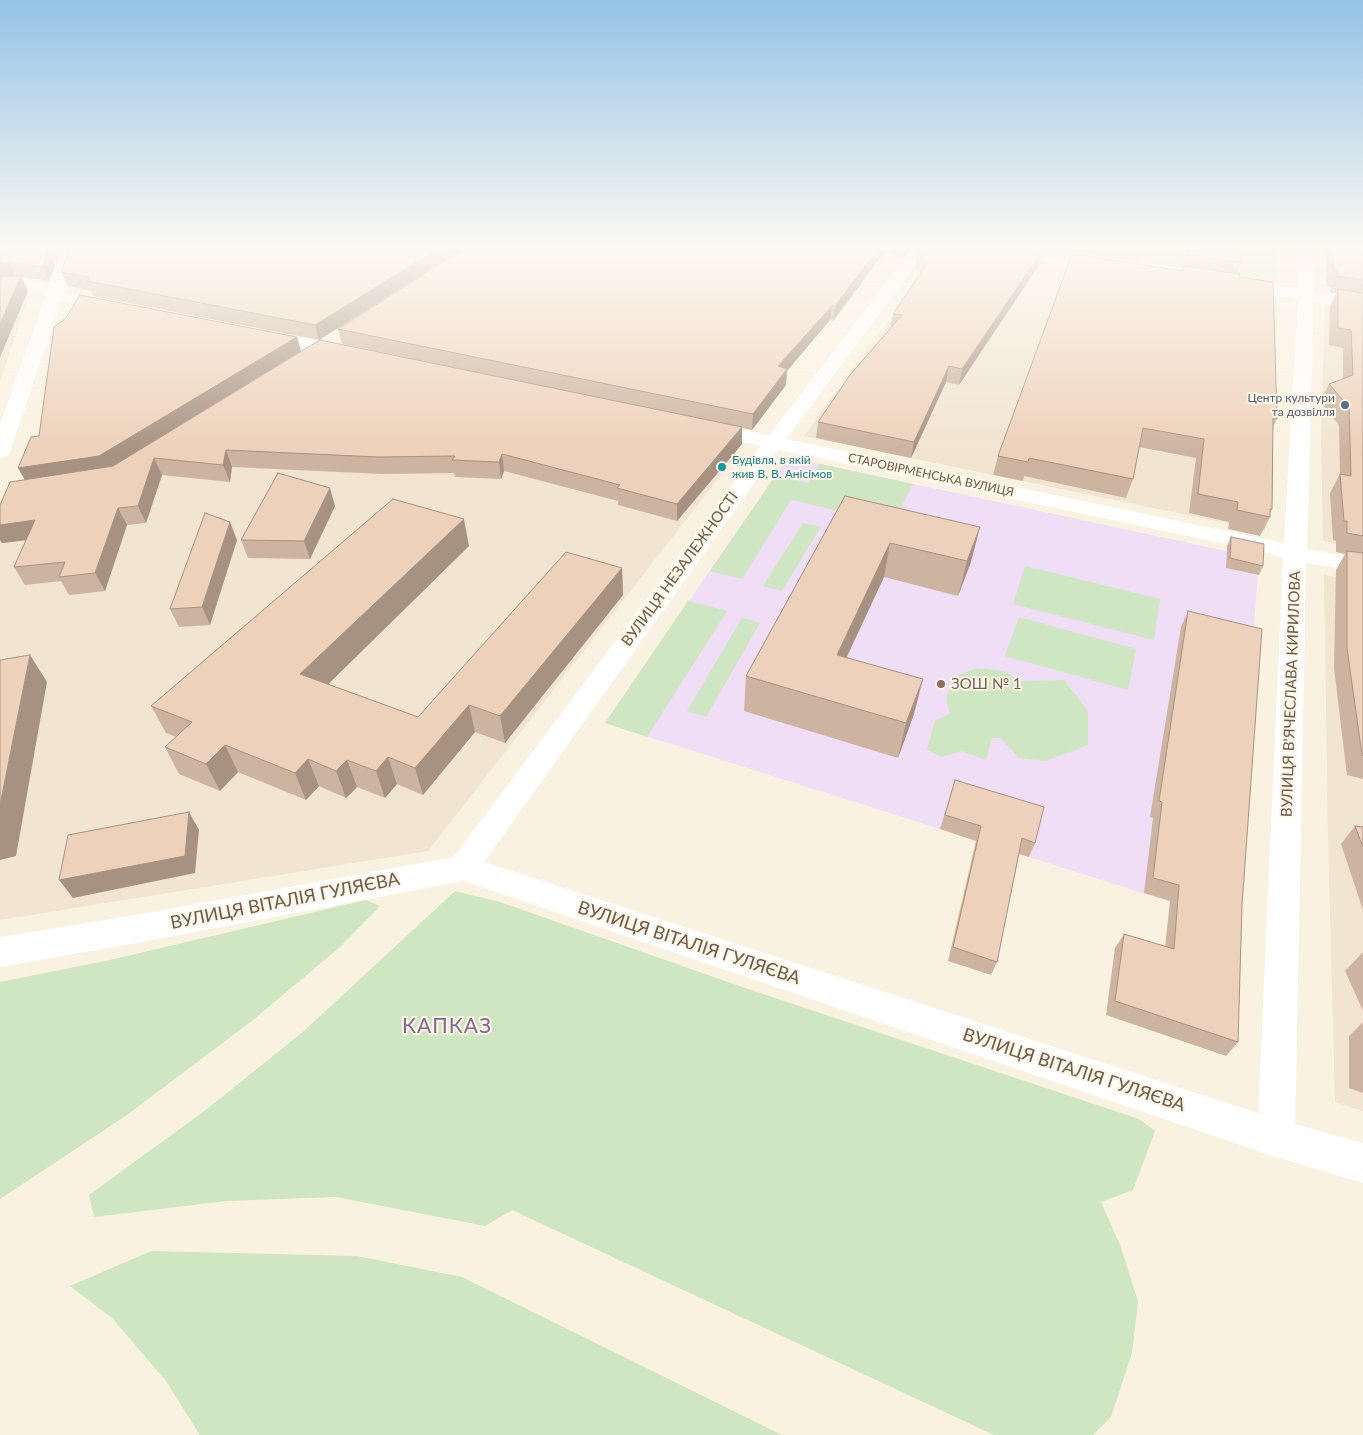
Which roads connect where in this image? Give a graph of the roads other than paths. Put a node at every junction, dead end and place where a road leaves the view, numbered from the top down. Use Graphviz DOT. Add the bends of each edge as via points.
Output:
graph roads {
  1 [pos="46,317"];
  2 [pos="868,317"];
  3 [pos="1305,317"];
  4 [pos="346,332"];
  5 [pos="244,333"];
  6 [pos="321,348"];
  7 [pos="362,356"];
  8 [pos="296,363"];
  9 [pos="690,424"];
  10 [pos="774,442"];
  11 [pos="0,452"];
  12 [pos="1295,554"];
  13 [pos="1363,566"];
  14 [pos="464,868"];
  15 [pos="0,952"];
  16 [pos="1276,1138"];
  17 [pos="1363,1163"];
  1 -- 11 [label="street"];
  2 -- 10 [label="street, ВУЛИЦЯ НЕЗАЛЕЖНОСТІ"];
  3 -- 12 [label="street, ВУЛИЦЯ В'ЯЧЕСЛАВА КИРИЛОВА"];
  4 -- 6 [label="street"];
  5 -- 6 [label="street"];
  6 -- 7 [label="street"];
  6 -- 8 [label="street"];
  9 -- 10 [label="street, СТАРОВІРМЕНСЬКА ВУЛИЦЯ"];
  10 -- 12 [label="street, СТАРОВІРМЕНСЬКА ВУЛИЦЯ"];
  10 -- 14 [label="street, ВУЛИЦЯ НЕЗАЛЕЖНОСТІ"];
  12 -- 13 [label="street, СТАРОВІРМЕНСЬКА ВУЛИЦЯ"];
  12 -- 16 [label="street, ВУЛИЦЯ В'ЯЧЕСЛАВА КИРИЛОВА"];
  14 -- 15 [label="street, ВУЛИЦЯ ВІТАЛІЯ ГУЛЯЄВА"];
  14 -- 16 [label="street, ВУЛИЦЯ ВІТАЛІЯ ГУЛЯЄВА"];
  16 -- 17 [label="street, ВУЛИЦЯ ВІТАЛІЯ ГУЛЯЄВА"];
}
